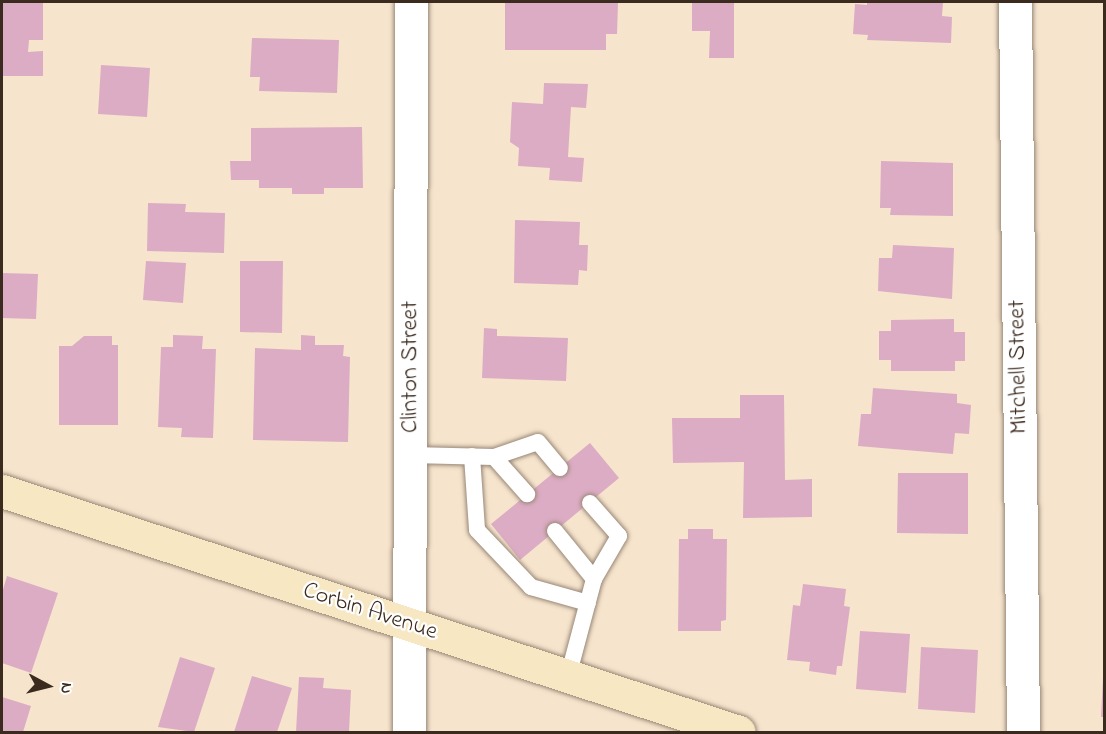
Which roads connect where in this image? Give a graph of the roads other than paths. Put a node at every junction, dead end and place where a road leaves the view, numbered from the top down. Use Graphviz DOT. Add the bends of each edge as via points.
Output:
graph roads {
  1 [pos="411,2"];
  2 [pos="1015,2"];
  3 [pos="411,455"];
  4 [pos="472,456"];
  5 [pos="494,457"];
  6 [pos="560,468"];
  7 [pos="2,491"];
  8 [pos="527,494"];
  9 [pos="590,503"];
  10 [pos="555,531"];
  11 [pos="594,579"];
  12 [pos="588,603"];
  13 [pos="409,624"];
  14 [pos="568,677"];
  15 [pos="409,732"];
  16 [pos="739,732"];
  17 [pos="1023,732"];
  1 -- 3 [label="street, Clinton Street"];
  2 -- 17 [label="street, Mitchell Street"];
  3 -- 4 [label="lane"];
  3 -- 13 [label="street, Clinton Street"];
  4 -- 5 [label="lane"];
  4 -- 12 [label="lane" via="477,530 531,587"];
  5 -- 6 [label="lane" via="538,442"];
  5 -- 8 [label="lane"];
  7 -- 13 [label="main road, Corbin Avenue"];
  9 -- 11 [label="lane" via="619,536"];
  10 -- 11 [label="lane"];
  11 -- 12 [label="lane"];
  12 -- 14 [label="lane"];
  13 -- 14 [label="main road, Corbin Avenue"];
  13 -- 15 [label="street, Clinton Street"];
  14 -- 16 [label="main road, Corbin Avenue"];
}
